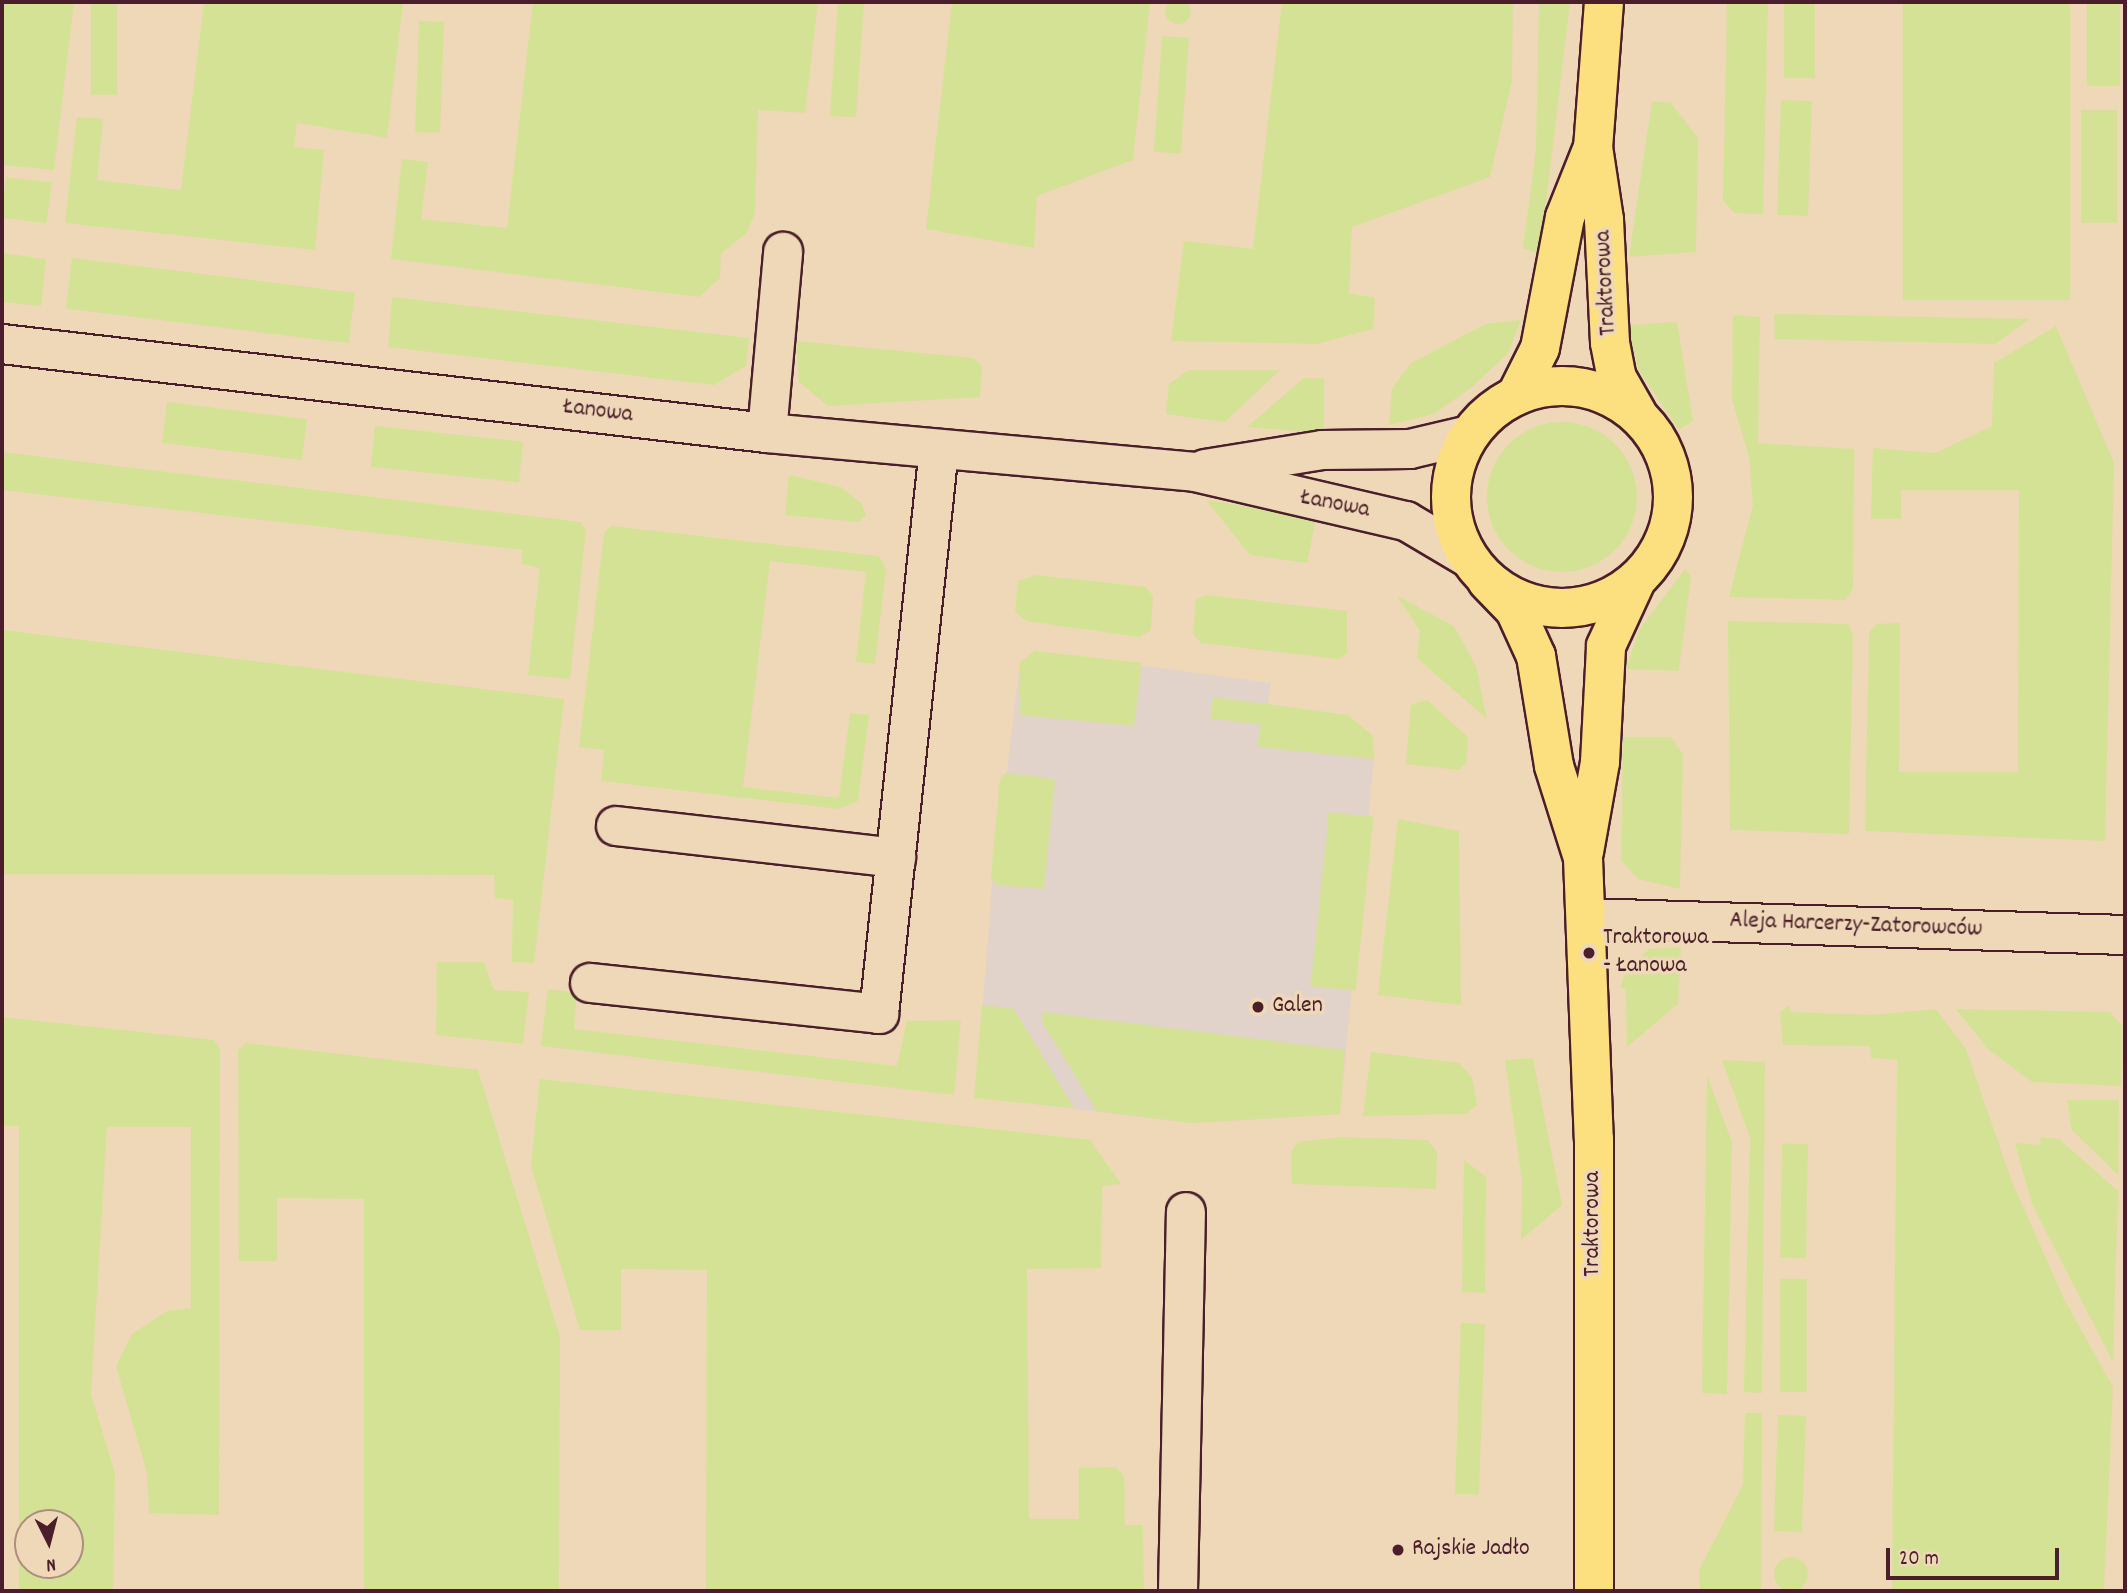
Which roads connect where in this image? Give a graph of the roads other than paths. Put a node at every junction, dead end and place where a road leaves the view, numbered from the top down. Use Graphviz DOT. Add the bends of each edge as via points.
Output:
graph roads {
  1 [pos="1604,2"];
  2 [pos="1593,147"];
  3 [pos="783,253"];
  4 [pos="2,344"];
  5 [pos="1517,394"];
  6 [pos="1637,414"];
  7 [pos="766,433"];
  8 [pos="1469,435"];
  9 [pos="939,449"];
  10 [pos="1195,472"];
  11 [pos="1477,569"];
  12 [pos="1634,583"];
  13 [pos="616,826"];
  14 [pos="896,858"];
  15 [pos="1583,858"];
  16 [pos="1587,918"];
  17 [pos="2125,934"];
  18 [pos="590,983"];
  19 [pos="1186,1212"];
  20 [pos="1178,1591"];
  21 [pos="1594,1591"];
  1 -- 2 [label="main road, Traktorowa"];
  2 -- 5 [label="main road, Traktorowa" via="1565,217 1540,348"];
  2 -- 6 [label="main road, Traktorowa" via="1604,220 1610,343 1617,378"];
  3 -- 7 [label="street"];
  4 -- 7 [label="street, Łanowa"];
  5 -- 6 [label="main road" via="1580,387"];
  5 -- 8 [label="main road"];
  6 -- 12 [label="main road" via="1671,467 1675,498 1670,531"];
  7 -- 9 [label="street, Łanowa"];
  8 -- 10 [label="street, Łanowa" via="1430,446 1298,453"];
  8 -- 11 [label="main road" via="1450,496"];
  9 -- 10 [label="street, Łanowa"];
  9 -- 14 [label="street"];
  10 -- 11 [label="street, Łanowa" via="1406,521"];
  11 -- 12 [label="main road" via="1544,607 1577,608 1608,600"];
  11 -- 15 [label="main road, Traktorowa" via="1515,610 1536,656 1554,766"];
  12 -- 15 [label="main road, Traktorowa" via="1606,646 1598,772"];
  13 -- 14 [label="street"];
  14 -- 18 [label="street" via="879,1014"];
  15 -- 16 [label="main road, Traktorowa"];
  16 -- 17 [label="street, Aleja Harcerzy-Zatorowców"];
  16 -- 21 [label="main road, Traktorowa" via="1594,1139"];
  19 -- 20 [label="street"];
}
